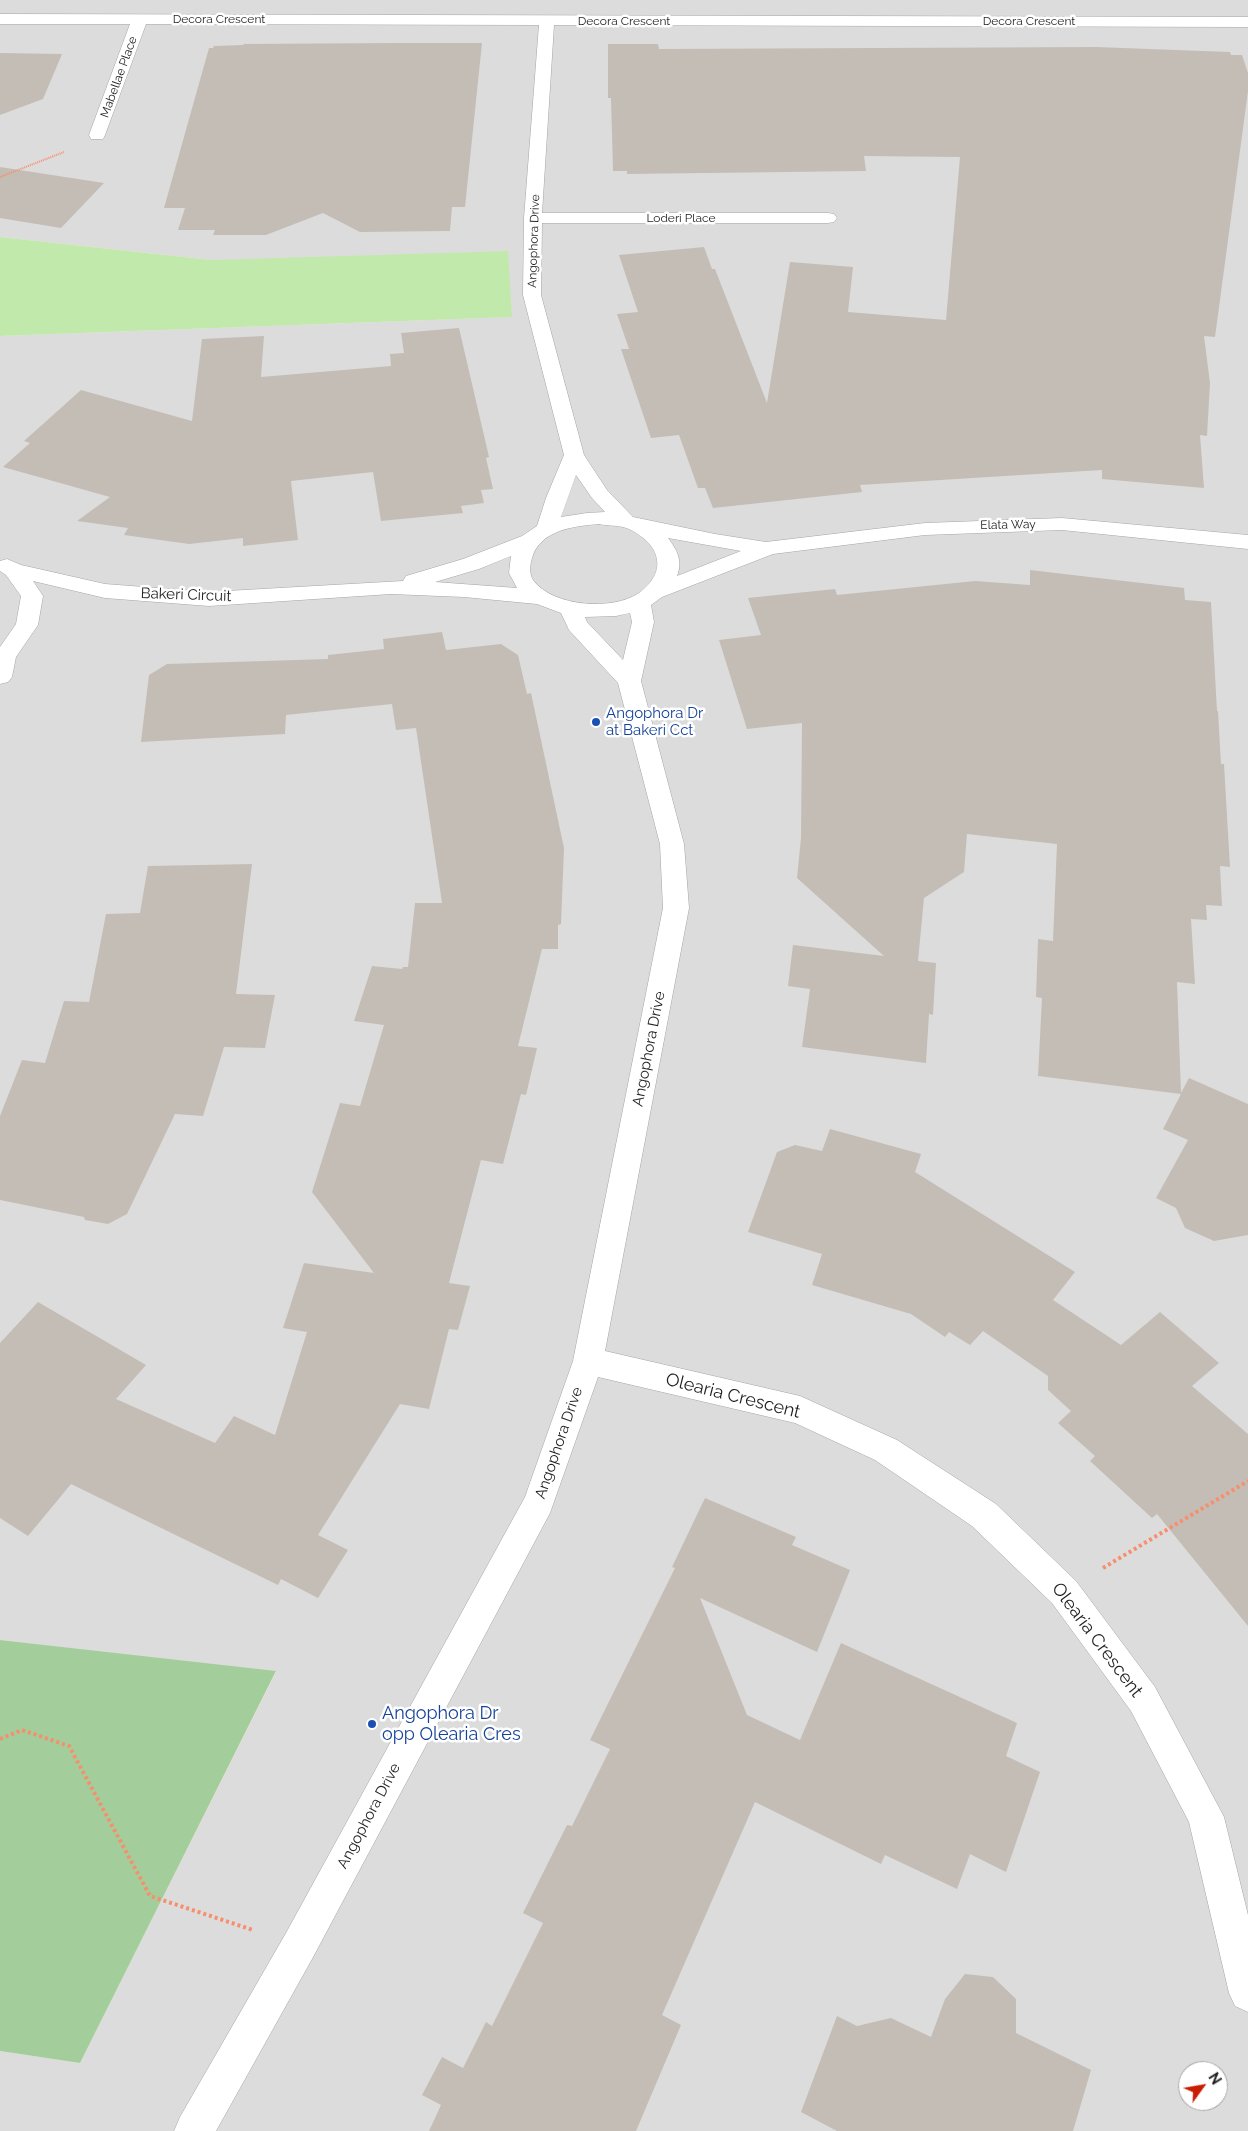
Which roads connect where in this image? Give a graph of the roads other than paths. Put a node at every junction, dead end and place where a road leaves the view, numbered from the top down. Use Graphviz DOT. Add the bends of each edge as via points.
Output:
graph roads {
  1 [pos="0,19"];
  2 [pos="140,19"];
  3 [pos="547,21"];
  4 [pos="1248,22"];
  5 [pos="98,135"];
  6 [pos="533,218"];
  7 [pos="828,218"];
  8 [pos="574,455"];
  9 [pos="631,523"];
  10 [pos="547,528"];
  11 [pos="530,541"];
  12 [pos="1248,542"];
  13 [pos="769,548"];
  14 [pos="7,565"];
  15 [pos="391,587"];
  16 [pos="658,591"];
  17 [pos="539,597"];
  18 [pos="639,603"];
  19 [pos="570,609"];
  20 [pos="0,677"];
  21 [pos="629,682"];
  22 [pos="588,1361"];
  23 [pos="1248,1994"];
  24 [pos="194,2131"];
  1 -- 2 [label="street, Decora Crescent"];
  2 -- 3 [label="street, Decora Crescent"];
  2 -- 5 [label="street, Mabellae Place"];
  3 -- 4 [label="street, Decora Crescent"];
  3 -- 6 [label="street, Angophora Drive"];
  6 -- 7 [label="street, Loderi Place"];
  6 -- 8 [label="street, Angophora Drive" via="532,295"];
  8 -- 9 [label="street, Angophora Drive" via="599,494"];
  8 -- 10 [label="street"];
  9 -- 10 [label="street" via="599,518 574,520"];
  9 -- 13 [label="street, Elata Way" via="715,541"];
  9 -- 16 [label="street" via="655,536 668,553 670,569"];
  10 -- 11 [label="street"];
  11 -- 15 [label="street, Bakeri Circuit" via="471,564"];
  11 -- 17 [label="street" via="521,554 519,570 524,583"];
  12 -- 13 [label="street, Elata Way" via="1062,524 925,529"];
  13 -- 16 [label="street, Elata Way"];
  14 -- 15 [label="street, Bakeri Circuit" via="105,591 209,599"];
  14 -- 20 [label="street, Bakeri Circuit" via="32,596 28,625 5,656"];
  15 -- 17 [label="street, Bakeri Circuit"];
  16 -- 18 [label="street"];
  17 -- 19 [label="street"];
  18 -- 19 [label="street" via="615,610"];
  18 -- 21 [label="street, Angophora Drive" via="644,622"];
  19 -- 21 [label="street, Angophora Drive" via="577,625"];
  21 -- 22 [label="street, Angophora Drive" via="672,844 676,908"];
  22 -- 23 [label="street, Olearia Crescent" via="800,1410 886,1450 984,1515 1064,1592 1143,1700 1206,1817"];
  22 -- 24 [label="street, Angophora Drive" via="540,1502 299,1946"];
}
